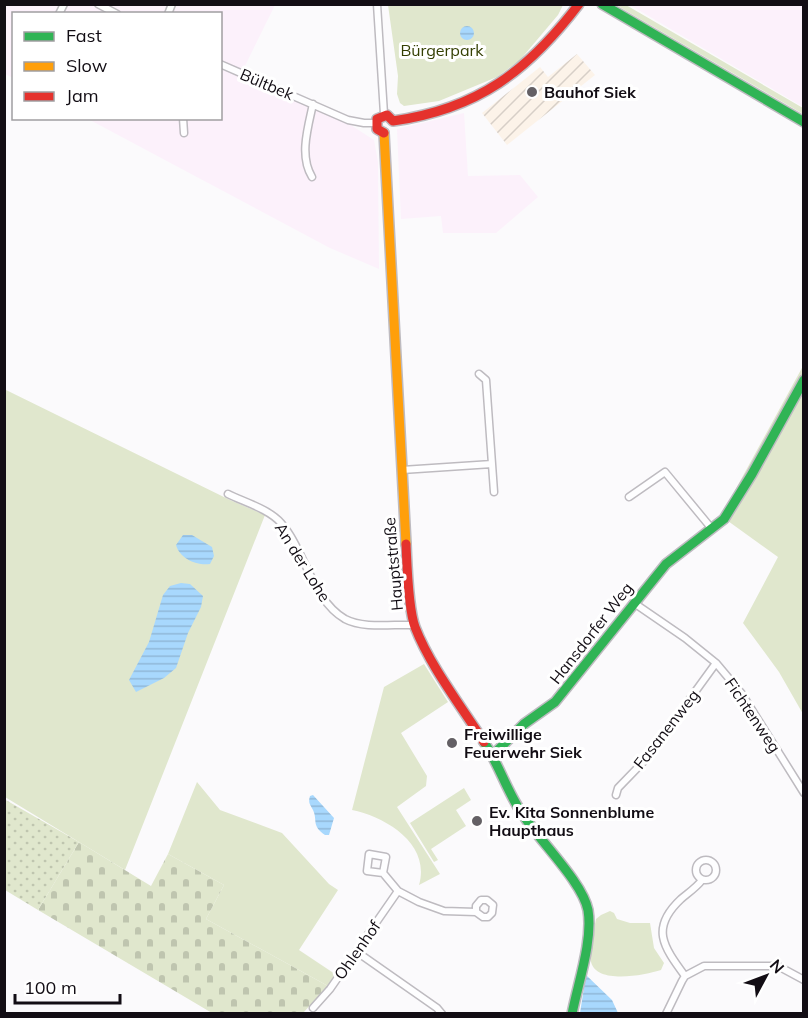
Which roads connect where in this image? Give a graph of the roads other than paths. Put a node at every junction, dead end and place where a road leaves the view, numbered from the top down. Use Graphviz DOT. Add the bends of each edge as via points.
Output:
graph roads {
  1 [pos="98,4"];
  2 [pos="377,4"];
  3 [pos="579,4"];
  4 [pos="605,5"];
  5 [pos="113,12"];
  6 [pos="222,65"];
  7 [pos="313,105"];
  8 [pos="384,114"];
  9 [pos="183,120"];
  10 [pos="393,121"];
  11 [pos="804,122"];
  12 [pos="375,123"];
  13 [pos="184,133"];
  14 [pos="384,133"];
  15 [pos="312,177"];
  16 [pos="479,374"];
  17 [pos="804,380"];
  18 [pos="492,464"];
  19 [pos="402,470"];
  20 [pos="495,492"];
  21 [pos="228,494"];
  22 [pos="629,497"];
  23 [pos="712,529"];
  24 [pos="634,603"];
  25 [pos="414,625"];
  26 [pos="716,663"];
  27 [pos="493,755"];
  28 [pos="804,793"];
  29 [pos="616,795"];
  30 [pos="383,873"];
  31 [pos="702,880"];
  32 [pos="398,891"];
  33 [pos="476,912"];
  34 [pos="357,952"];
  35 [pos="685,976"];
  36 [pos="804,980"];
  37 [pos="313,1008"];
  38 [pos="442,1014"];
  39 [pos="572,1014"];
  40 [pos="666,1014"];
  1 -- 5 [label="street"];
  2 -- 8 [label="street"];
  3 -- 10 [label="street" via="538,54 500,84 456,106"];
  4 -- 11 [label="street"];
  6 -- 7 [label="street, Bültbek"];
  7 -- 12 [label="street, Bültbek" via="348,120"];
  7 -- 15 [label="street, Bültbek" via="305,143"];
  8 -- 10 [label="street"];
  8 -- 12 [label="street"];
  9 -- 13 [label="street"];
  10 -- 14 [label="street" via="391,130"];
  12 -- 14 [label="street"];
  14 -- 19 [label="street, Hauptstraße"];
  16 -- 18 [label="street" via="486,380"];
  17 -- 23 [label="street, Hansdorfer Weg" via="752,474 724,519"];
  18 -- 19 [label="street"];
  18 -- 20 [label="street"];
  19 -- 25 [label="street, Hauptstraße" via="408,588"];
  21 -- 25 [label="street, An der Lohe" via="279,521 326,601 346,619 364,624"];
  22 -- 23 [label="street" via="665,472"];
  23 -- 24 [label="street, Hansdorfer Weg" via="666,564"];
  24 -- 26 [label="street, Fichtenweg"];
  24 -- 27 [label="street, Hansdorfer Weg" via="555,702 524,724"];
  25 -- 27 [label="street, Hauptstraße"];
  26 -- 28 [label="street, Fichtenweg" via="742,694"];
  26 -- 29 [label="street, Fasanenweg"];
  27 -- 39 [label="street, Hauptstraße" via="518,808 577,886 588,910"];
  30 -- 32 [label="street"];
  31 -- 35 [label="street" via="667,915 662,927 663,943"];
  32 -- 33 [label="street" via="431,907"];
  32 -- 34 [label="street, Ohlenhof"];
  34 -- 37 [label="street, Ohlenhof"];
  34 -- 38 [label="street"];
  35 -- 36 [label="street" via="704,966 778,966"];
  35 -- 40 [label="street"];
}
